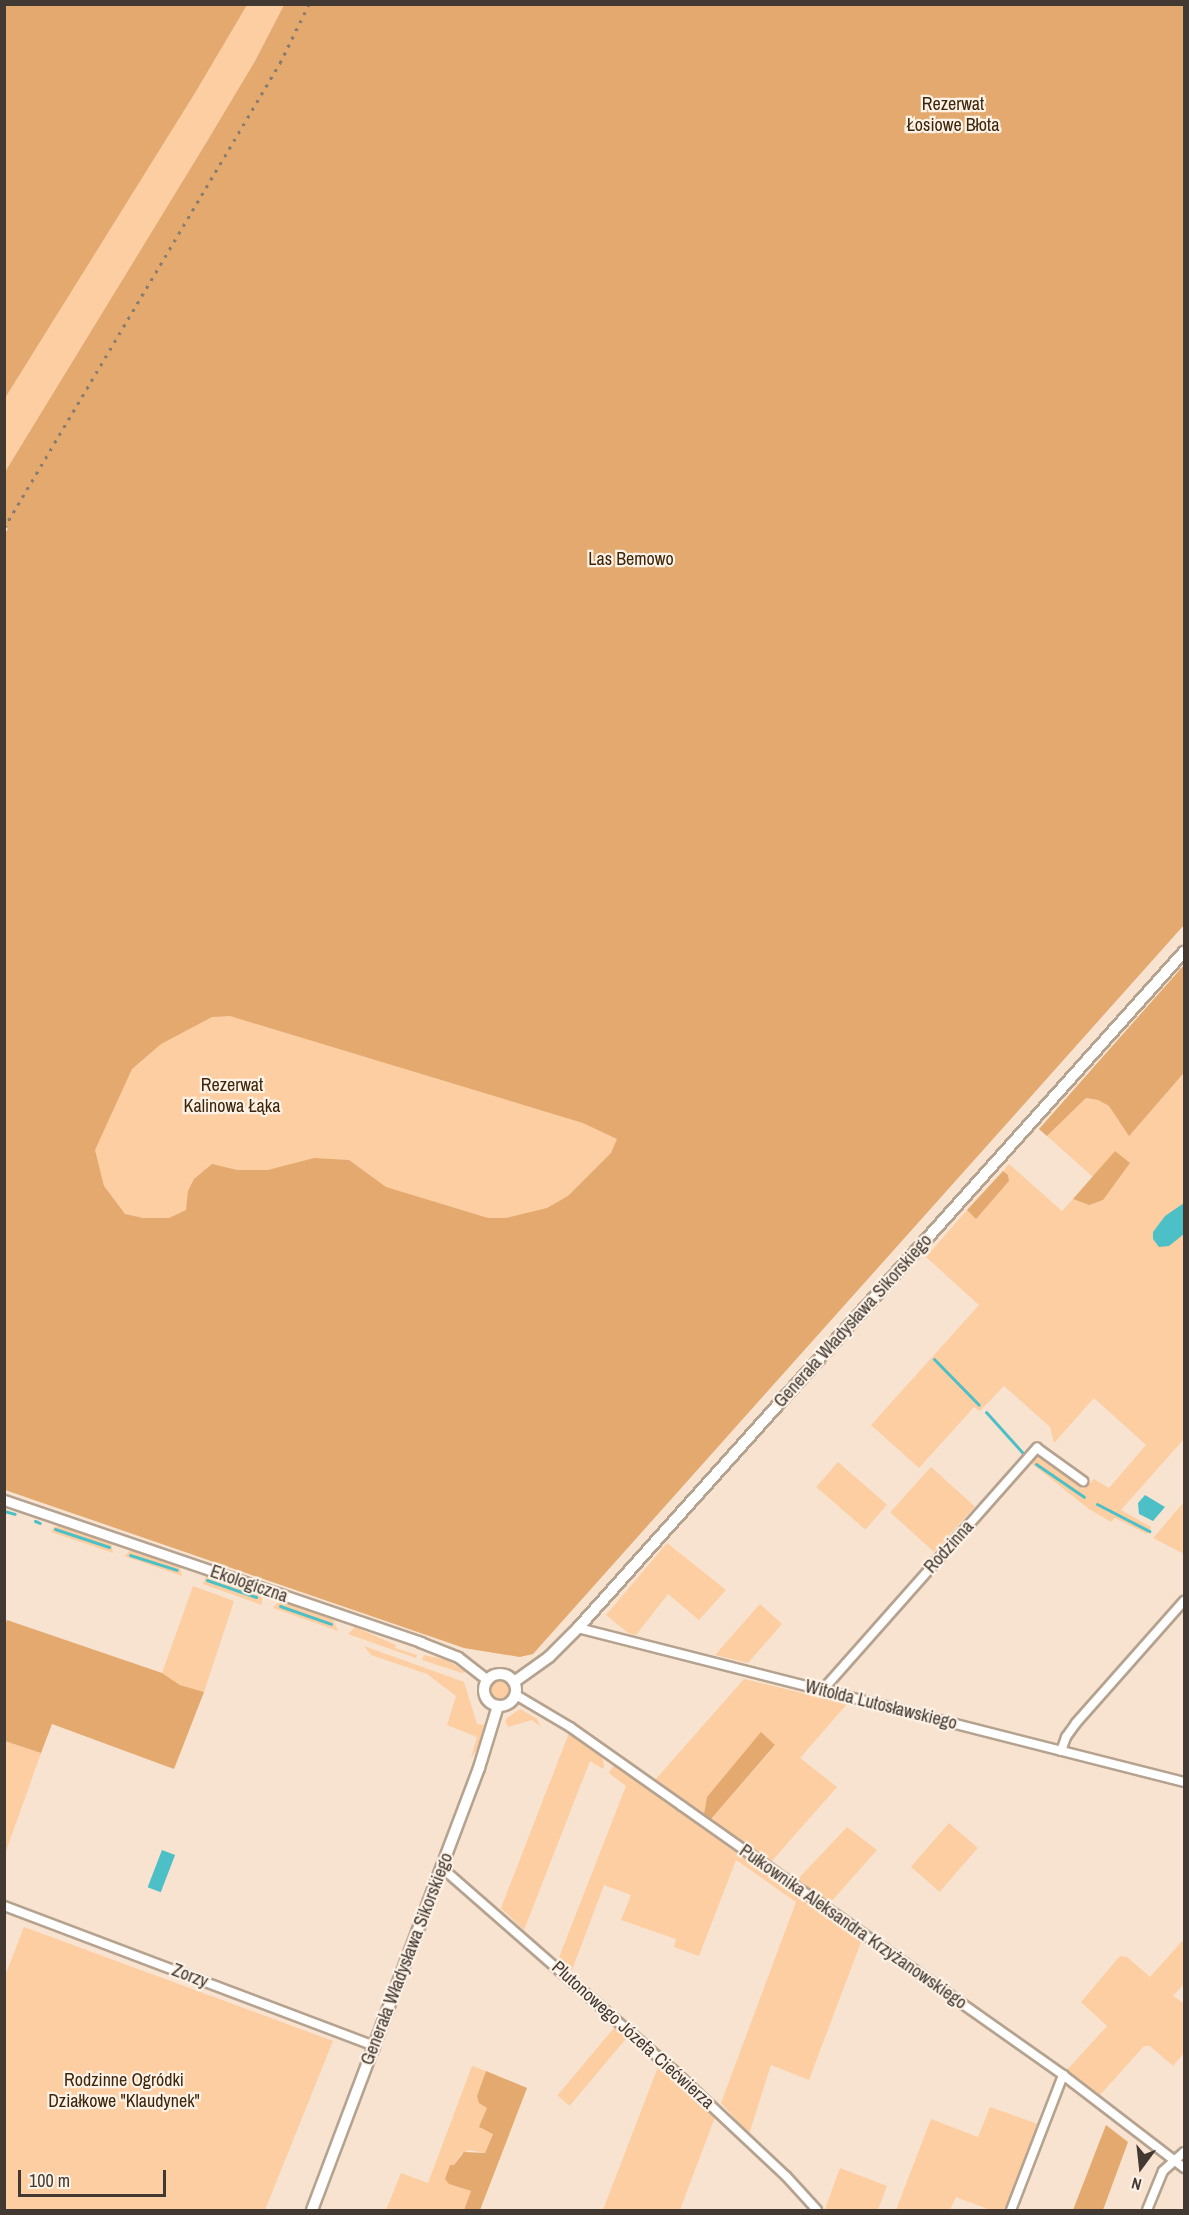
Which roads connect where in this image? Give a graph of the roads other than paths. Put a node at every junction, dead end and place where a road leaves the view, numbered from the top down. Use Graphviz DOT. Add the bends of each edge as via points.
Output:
graph roads {
  1 [pos="1185,952"];
  2 [pos="1083,1480"];
  3 [pos="4,1500"];
  4 [pos="1185,1601"];
  5 [pos="578,1628"];
  6 [pos="487,1680"];
  7 [pos="514,1682"];
  8 [pos="825,1690"];
  9 [pos="516,1695"];
  10 [pos="498,1706"];
  11 [pos="1061,1751"];
  12 [pos="1185,1782"];
  13 [pos="442,1868"];
  14 [pos="4,1906"];
  15 [pos="375,2046"];
  16 [pos="1063,2075"];
  17 [pos="1185,2152"];
  18 [pos="1176,2161"];
  19 [pos="1185,2168"];
  20 [pos="312,2211"];
  21 [pos="817,2211"];
  22 [pos="1011,2211"];
  23 [pos="1146,2211"];
  1 -- 5 [label="main road, Generała Władysława Sikorskiego"];
  2 -- 8 [label="street, Rodzinna" via="1037,1448"];
  3 -- 6 [label="street, Ekologiczna" via="420,1642 458,1657"];
  4 -- 11 [label="street" via="1076,1723"];
  5 -- 7 [label="main road, Generała Władysława Sikorskiego" via="549,1657"];
  5 -- 8 [label="street, Witolda Lutosławskiego"];
  6 -- 7 [label="main road" via="501,1674"];
  6 -- 10 [label="main road" via="486,1698"];
  7 -- 9 [label="main road"];
  8 -- 11 [label="street, Witolda Lutosławskiego"];
  9 -- 10 [label="main road" via="509,1704"];
  9 -- 16 [label="street, Pułkownika Aleksandra Krzyżanowskiego" via="570,1727"];
  10 -- 13 [label="main road, Generała Władysława Sikorskiego"];
  11 -- 12 [label="street, Witolda Lutosławskiego"];
  13 -- 15 [label="main road, Generała Władysława Sikorskiego"];
  13 -- 21 [label="street, Plutonowego Józefa Ciećwierza" via="674,2070 786,2176"];
  14 -- 15 [label="street, Zorzy"];
  15 -- 20 [label="main road, Generała Władysława Sikorskiego"];
  16 -- 18 [label="street, Pułkownika Aleksandra Krzyżanowskiego"];
  16 -- 22 [label="street"];
  17 -- 18 [label="street"];
  18 -- 19 [label="street, Pułkownika Aleksandra Krzyżanowskiego"];
  18 -- 23 [label="street" via="1164,2171"];
}
